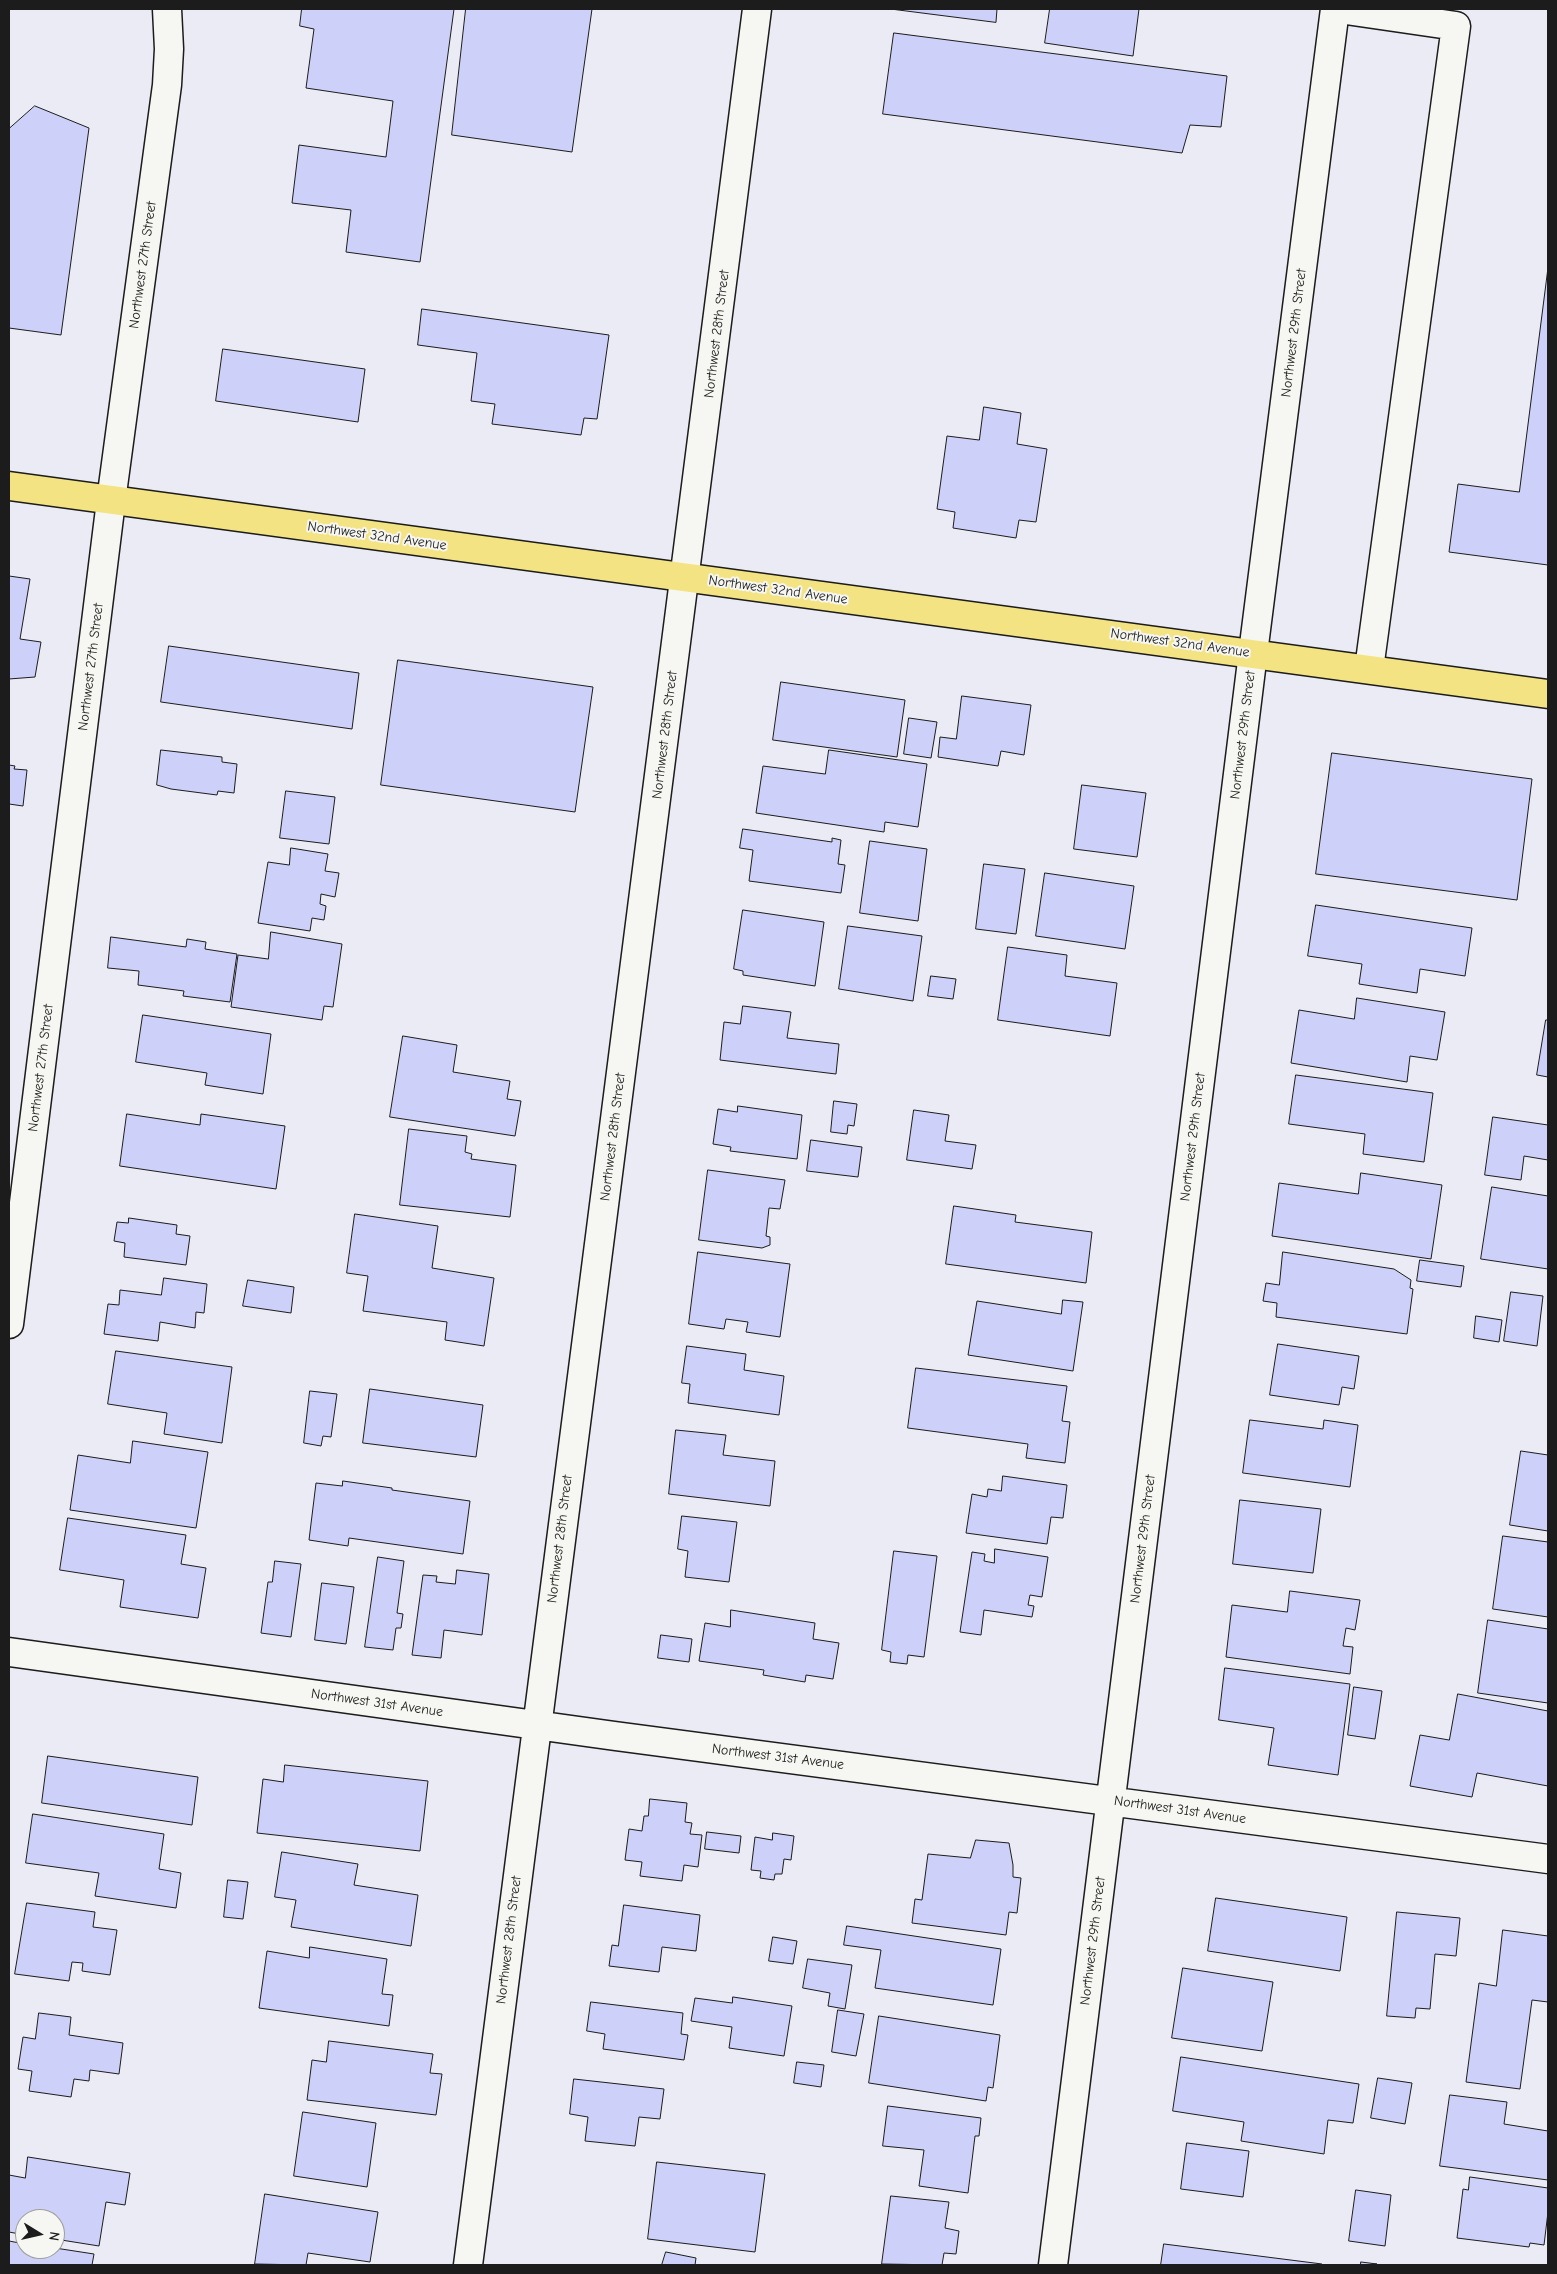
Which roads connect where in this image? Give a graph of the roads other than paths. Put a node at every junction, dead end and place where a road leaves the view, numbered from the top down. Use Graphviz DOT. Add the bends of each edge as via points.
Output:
graph roads {
  1 [pos="167,9"];
  2 [pos="758,9"];
  3 [pos="1337,9"];
  4 [pos="9,486"];
  5 [pos="111,501"];
  6 [pos="686,578"];
  7 [pos="1253,653"];
  8 [pos="1369,669"];
  9 [pos="1548,694"];
  10 [pos="9,1324"];
  11 [pos="9,1652"];
  12 [pos="536,1725"];
  13 [pos="1110,1801"];
  14 [pos="1548,1859"];
  15 [pos="468,2265"];
  16 [pos="1053,2265"];
  1 -- 5 [label="street, Northwest 27th Street" via="167,85"];
  2 -- 6 [label="street, Northwest 28th Street"];
  3 -- 7 [label="street, Northwest 29th Street"];
  3 -- 8 [label="street" via="1456,26"];
  4 -- 5 [label="main road, Northwest 32nd Avenue"];
  5 -- 6 [label="main road, Northwest 32nd Avenue"];
  5 -- 10 [label="street, Northwest 27th Street"];
  6 -- 7 [label="main road, Northwest 32nd Avenue"];
  6 -- 12 [label="street, Northwest 28th Street"];
  7 -- 8 [label="main road, Northwest 32nd Avenue"];
  7 -- 13 [label="street, Northwest 29th Street"];
  8 -- 9 [label="main road, Northwest 32nd Avenue"];
  11 -- 12 [label="street, Northwest 31st Avenue"];
  12 -- 13 [label="street, Northwest 31st Avenue"];
  12 -- 15 [label="street, Northwest 28th Street"];
  13 -- 14 [label="street, Northwest 31st Avenue"];
  13 -- 16 [label="street, Northwest 29th Street"];
}
